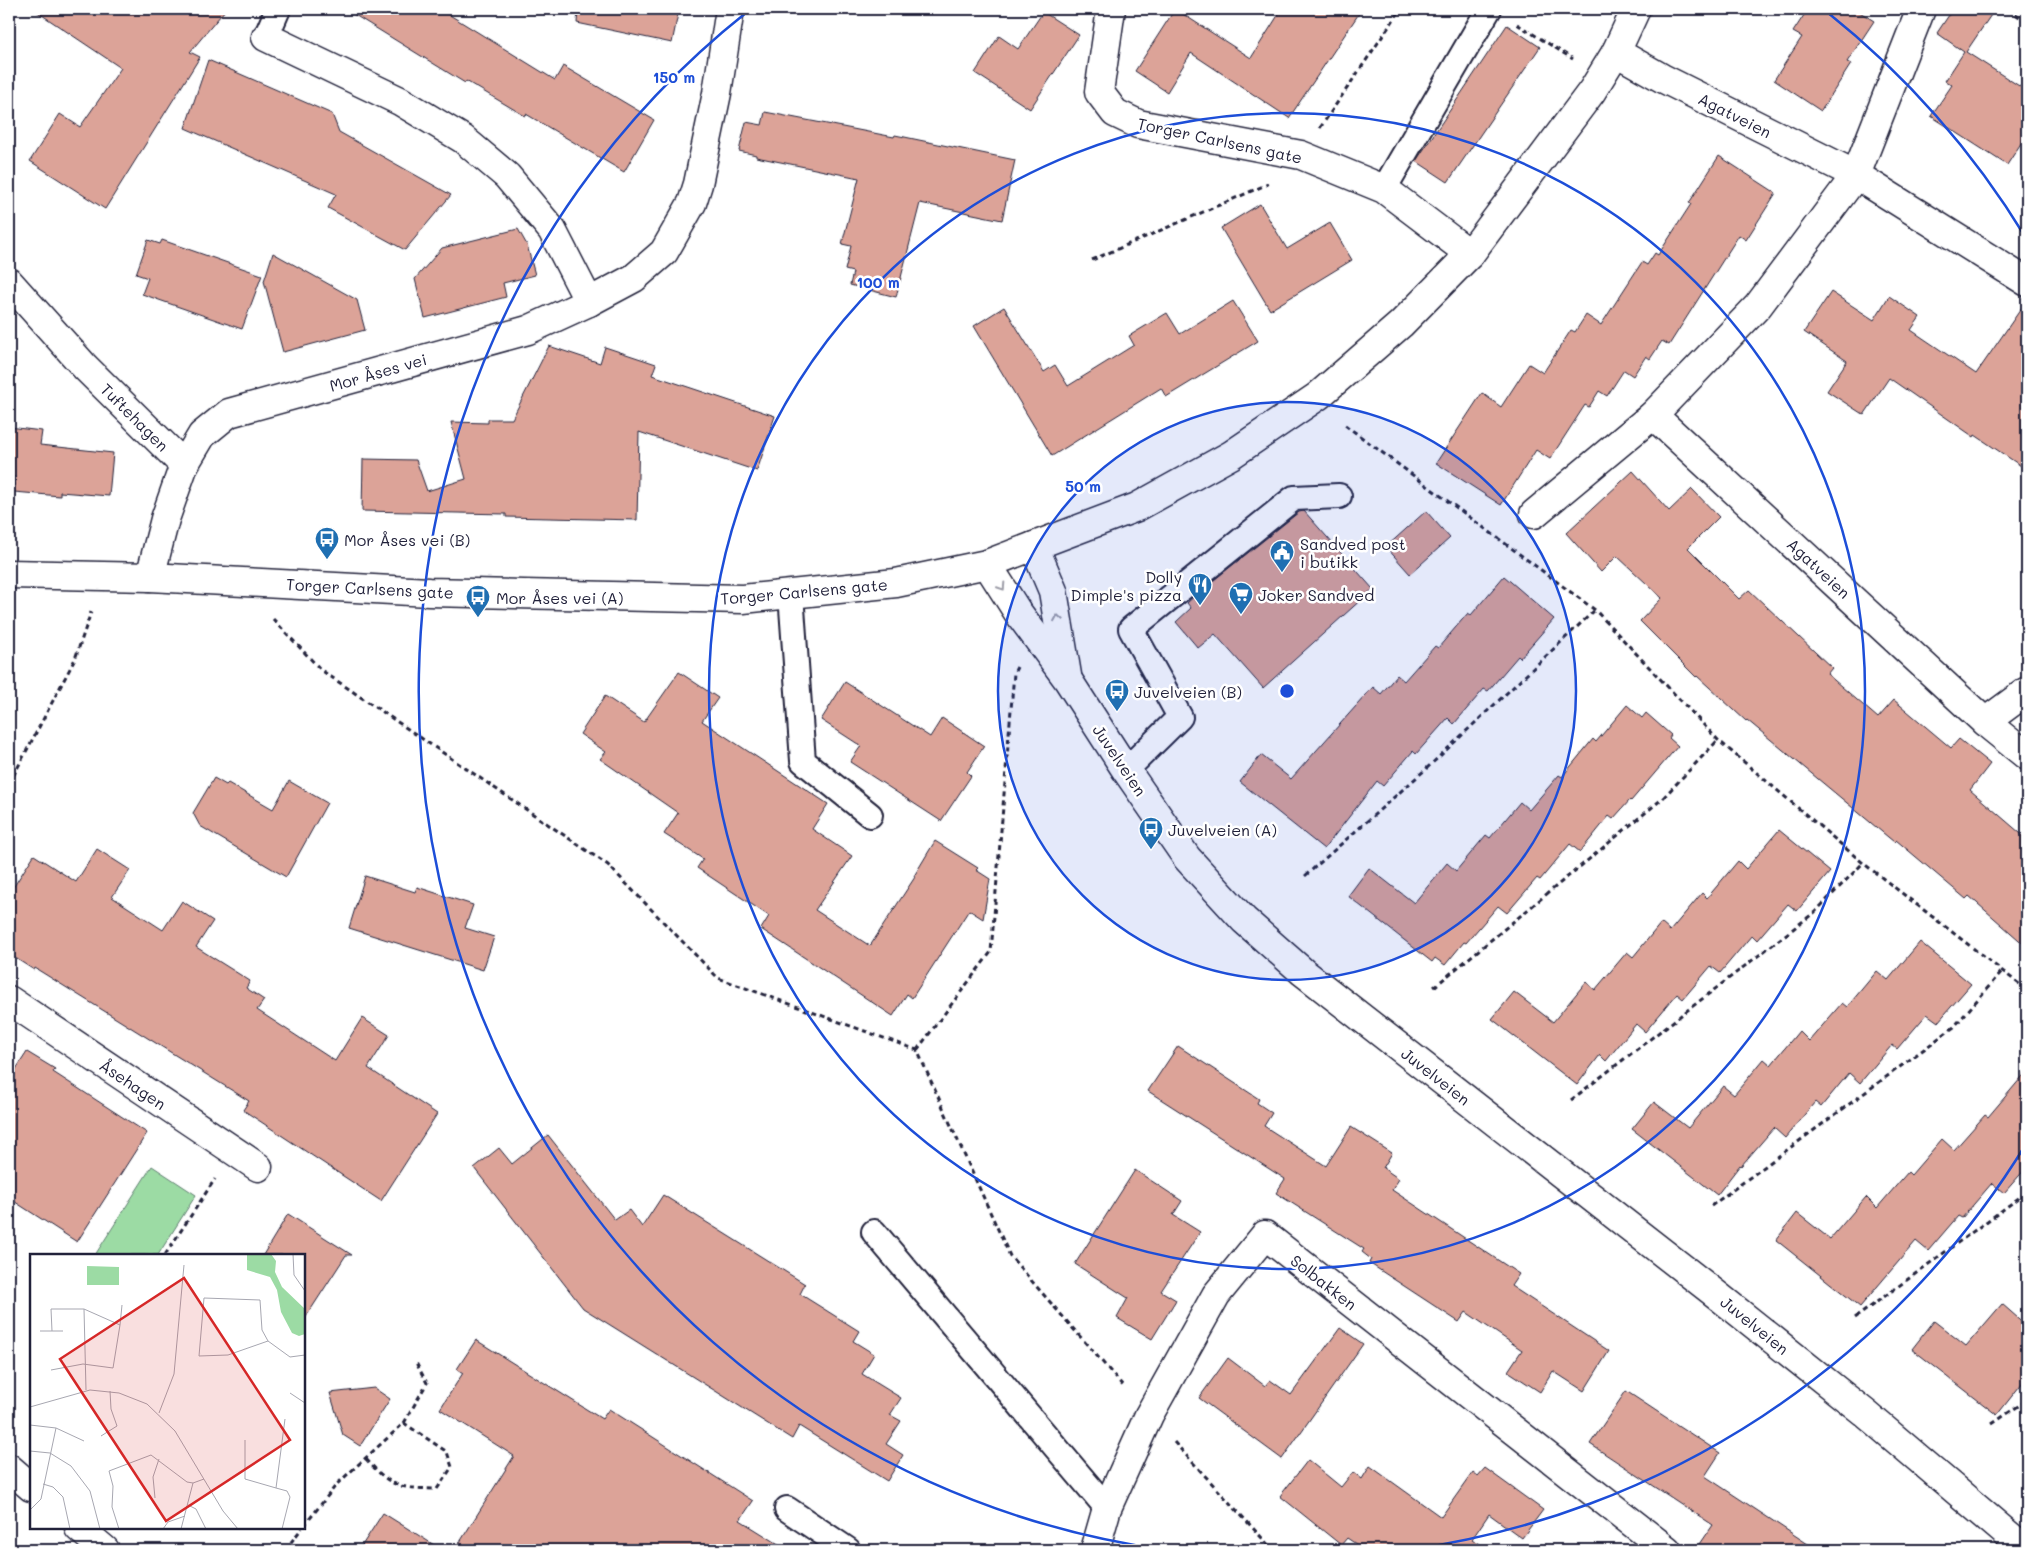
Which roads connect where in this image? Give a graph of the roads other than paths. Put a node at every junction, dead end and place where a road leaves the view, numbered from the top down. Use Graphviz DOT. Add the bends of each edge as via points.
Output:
graph roads {
  1 [pos="278,9"];
  2 [pos="730,9"];
  3 [pos="1112,9"];
  4 [pos="1636,9"];
  5 [pos="1921,9"];
  6 [pos="1499,14"];
  7 [pos="266,36"];
  8 [pos="1616,52"];
  9 [pos="1856,175"];
  10 [pos="1384,189"];
  11 [pos="1470,254"];
  12 [pos="2027,282"];
  13 [pos="12,291"];
  14 [pos="589,302"];
  15 [pos="1653,415"];
  16 [pos="184,465"];
  17 [pos="1339,496"];
  18 [pos="1534,514"];
  19 [pos="1034,546"];
  20 [pos="987,564"];
  21 [pos="9,574"];
  22 [pos="150,577"];
  23 [pos="791,594"];
  24 [pos="1068,680"];
  25 [pos="2027,691"];
  26 [pos="1985,722"];
  27 [pos="2027,756"];
  28 [pos="1126,770"];
  29 [pos="870,815"];
  30 [pos="9,1000"];
  31 [pos="258,1167"];
  32 [pos="874,1232"];
  33 [pos="1865,1414"];
  34 [pos="9,1468"];
  35 [pos="30,1487"];
  36 [pos="1108,1508"];
  37 [pos="787,1510"];
  38 [pos="2027,1528"];
  39 [pos="80,1529"];
  40 [pos="105,1550"];
  41 [pos="848,1550"];
  42 [pos="1095,1550"];
  43 [pos="1667,1550"];
  44 [pos="2026,1550"];
  1 -- 7 [label="lane"];
  2 -- 14 [label="street, Mor Åses vei" via="717,93 692,203 664,252 634,278"];
  3 -- 10 [label="street, Torger Carlsens gate" via="1099,92 1116,114 1138,124 1301,155"];
  4 -- 8 [label="street, Torger Carlsens gate"];
  5 -- 9 [label="street"];
  6 -- 10 [label="lane"];
  7 -- 14 [label="street" via="400,101 463,139 508,176 552,230"];
  8 -- 9 [label="street, Agatveien"];
  8 -- 11 [label="street, Torger Carlsens gate" via="1592,91"];
  9 -- 12 [label="street, Agatveien"];
  9 -- 15 [label="street" via="1758,306"];
  10 -- 11 [label="street, Torger Carlsens gate"];
  11 -- 19 [label="street, Torger Carlsens gate" via="1401,324 1318,396 1230,455 1137,507"];
  13 -- 16 [label="street, Tuftehagen"];
  14 -- 16 [label="street, Mor Åses vei" via="528,330 229,413 202,436"];
  15 -- 18 [label="street"];
  15 -- 26 [label="street, Agatveien"];
  16 -- 22 [label="street"];
  17 -- 28 [label="lane" via="1294,498 1131,629 1180,717"];
  19 -- 20 [label="street, Torger Carlsens gate"];
  24 -- 19 [label="street, Juvelveien, one-way" via="1053,591"];
  20 -- 23 [label="street, Torger Carlsens gate" via="896,583"];
  20 -- 24 [label="street, Juvelveien, one-way"];
  21 -- 22 [label="street, Torger Carlsens gate"];
  22 -- 23 [label="street, Torger Carlsens gate" via="429,592 743,599"];
  23 -- 29 [label="lane" via="803,761"];
  24 -- 28 [label="street, Juvelveien"];
  25 -- 26 [label="street"];
  26 -- 27 [label="street, Agatveien"];
  28 -- 33 [label="street, Juvelveien" via="1187,858 1244,920 1311,978"];
  30 -- 31 [label="street, Åsehagen"];
  32 -- 36 [label="lane"];
  33 -- 38 [label="street, Juvelveien"];
  33 -- 44 [label="street, Juvelveien"];
  34 -- 35 [label="street"];
  36 -- 42 [label="street, Solbakken"];
  36 -- 43 [label="street, Solbakken" via="1149,1415 1216,1294 1264,1235"];
  37 -- 41 [label="lane"];
  39 -- 40 [label="street"];
}
